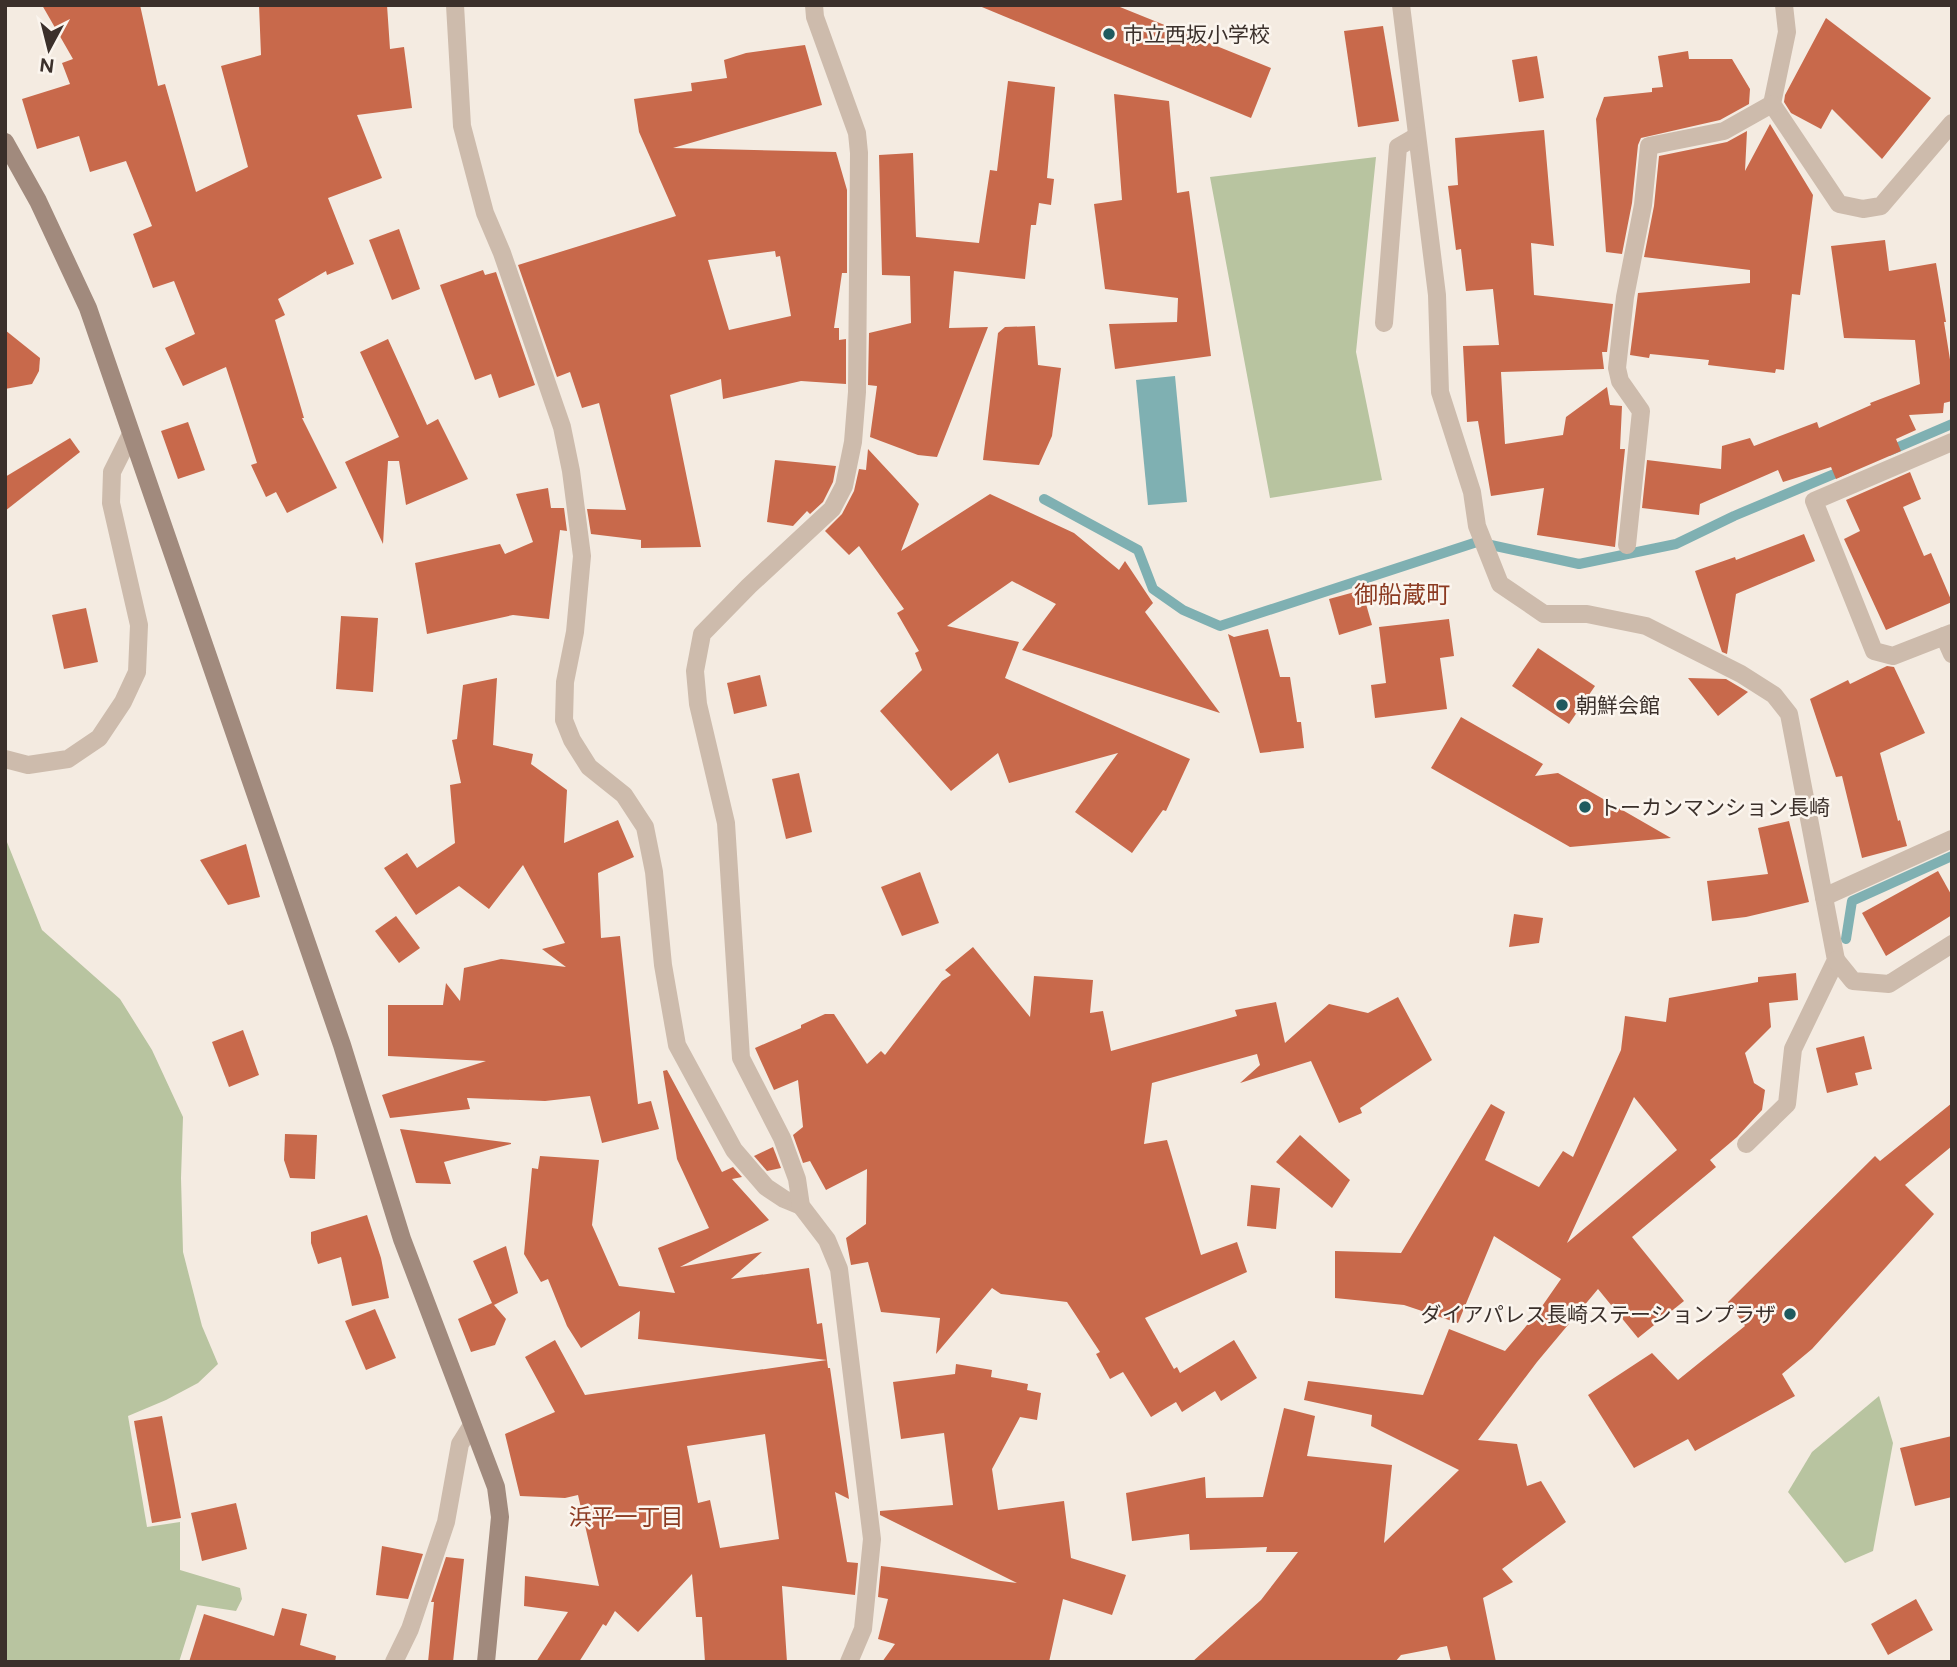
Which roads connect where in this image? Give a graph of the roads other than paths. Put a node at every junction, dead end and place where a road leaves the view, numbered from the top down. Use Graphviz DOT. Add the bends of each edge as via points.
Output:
graph roads {
  1 [pos="455,5"];
  2 [pos="814,5"];
  3 [pos="1401,5"];
  4 [pos="1784,5"];
  5 [pos="1772,104"];
  6 [pos="1952,123"];
  7 [pos="1417,136"];
  8 [pos="5,142"];
  9 [pos="1384,323"];
  10 [pos="131,434"];
  11 [pos="1952,442"];
  12 [pos="1627,545"];
  13 [pos="1948,634"];
  14 [pos="1952,654"];
  15 [pos="5,759"];
  16 [pos="1952,839"];
  17 [pos="1824,897"];
  18 [pos="1952,944"];
  19 [pos="1836,960"];
  20 [pos="1746,1144"];
  21 [pos="801,1206"];
  22 [pos="472,1424"];
  23 [pos="394,1662"];
  24 [pos="486,1662"];
  25 [pos="849,1662"];
  1 -- 21 [label="street" via="462,126 485,213 562,427 571,471 582,556 564,720 589,767 624,795 645,827 677,1045 734,1150 766,1187"];
  2 -- 21 [label="street" via="857,133 859,153 853,442 844,486 832,509 702,634 695,671 698,704 726,823 741,1058 782,1138"];
  3 -- 7 [label="street"];
  4 -- 5 [label="street" via="1787,32"];
  5 -- 6 [label="street" via="1839,204 1863,209 1881,206"];
  5 -- 12 [label="street" via="1724,131 1649,146 1617,368 1640,411"];
  7 -- 9 [label="street" via="1398,147"];
  7 -- 17 [label="street" via="1437,295 1440,392 1472,492 1477,526 1500,584 1544,614 1587,614 1646,626 1773,695 1789,714"];
  8 -- 10 [label="street" via="88,308"];
  10 -- 15 [label="street" via="112,472 111,503 139,625 136,672 123,702 99,737 68,759 28,765"];
  10 -- 22 [label="street" via="338,1034 402,1239"];
  11 -- 13 [label="street" via="1814,501 1874,651 1893,656"];
  13 -- 14 [label="street"];
  16 -- 17 [label="street"];
  17 -- 19 [label="street"];
  18 -- 19 [label="street" via="1889,984 1853,981"];
  19 -- 20 [label="street" via="1793,1049 1787,1104"];
  21 -- 25 [label="street" via="827,1240 839,1269 872,1539 863,1629"];
  22 -- 23 [label="street" via="460,1444 446,1522 410,1629"];
  22 -- 24 [label="street" via="496,1487 500,1517"];
}
